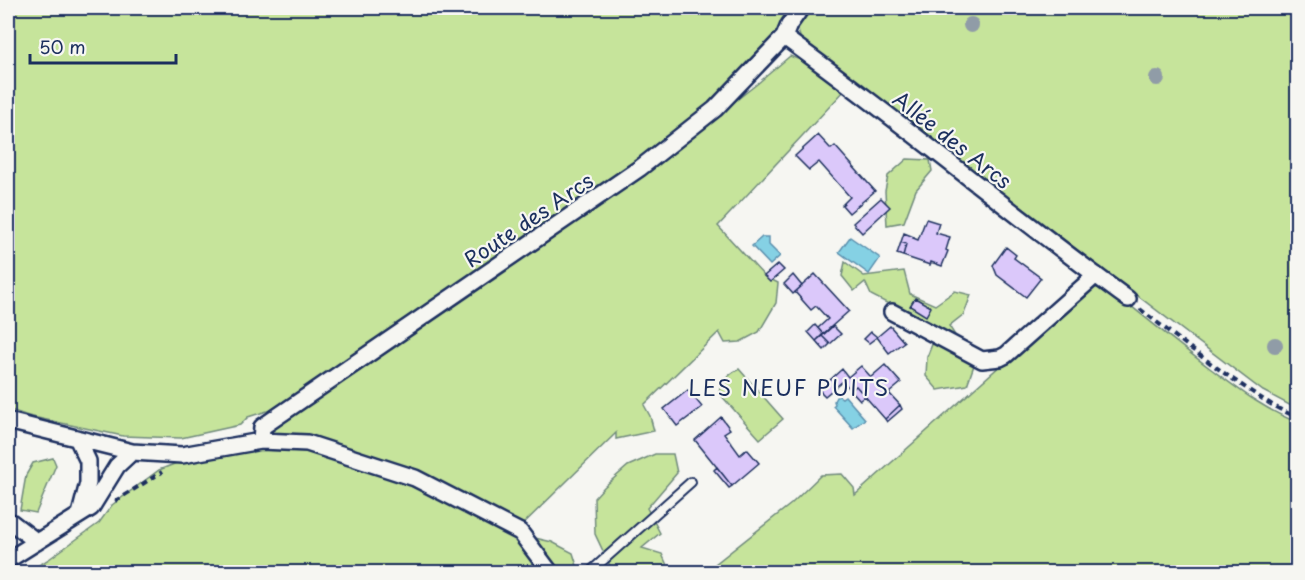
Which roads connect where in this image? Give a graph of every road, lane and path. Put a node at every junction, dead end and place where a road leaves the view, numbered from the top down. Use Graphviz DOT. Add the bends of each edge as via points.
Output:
graph roads {
  1 [pos="801,8"];
  2 [pos="784,38"];
  3 [pos="1096,275"];
  4 [pos="1128,299"];
  5 [pos="892,312"];
  6 [pos="1298,417"];
  7 [pos="8,421"];
  8 [pos="76,438"];
  9 [pos="261,441"];
  10 [pos="132,452"];
  11 [pos="163,471"];
  12 [pos="691,482"];
  13 [pos="106,507"];
  14 [pos="80,514"];
  15 [pos="8,521"];
  16 [pos="37,542"];
  17 [pos="8,560"];
  18 [pos="550,573"];
  19 [pos="590,573"];
  1 -- 2 [label="street, Route des Arcs"];
  2 -- 3 [label="street, Allée des Arcs"];
  2 -- 9 [label="street, Route des Arcs" via="715,109 640,168 262,427"];
  3 -- 4 [label="street, Allée des Arcs"];
  3 -- 5 [label="street" via="1000,358 982,360"];
  4 -- 6 [label="path" via="1216,369 1268,403"];
  7 -- 8 [label="street"];
  8 -- 10 [label="street"];
  8 -- 14 [label="street" via="88,461 88,483"];
  9 -- 10 [label="street" via="182,455"];
  9 -- 18 [label="street" via="307,443 415,478 520,532"];
  10 -- 14 [label="street" via="117,466 91,508"];
  11 -- 13 [label="path"];
  12 -- 19 [label="lane"];
  14 -- 16 [label="street"];
  15 -- 16 [label="street"];
  16 -- 17 [label="street"];
}
